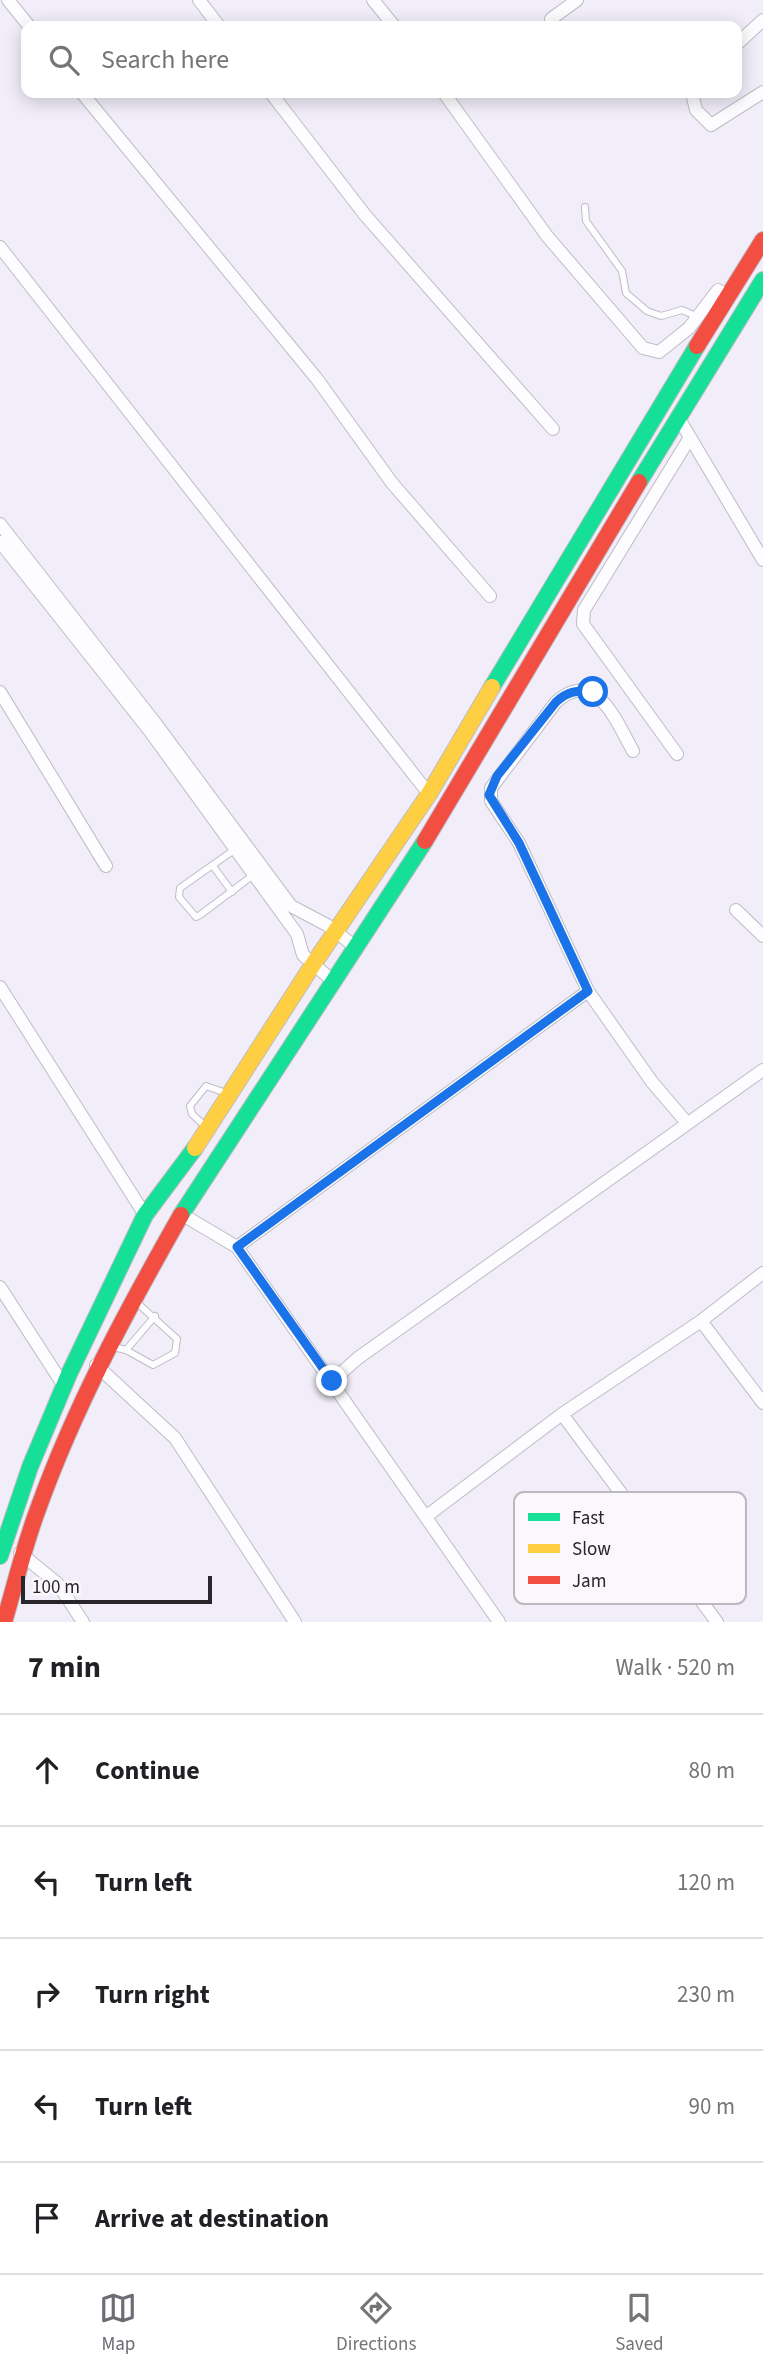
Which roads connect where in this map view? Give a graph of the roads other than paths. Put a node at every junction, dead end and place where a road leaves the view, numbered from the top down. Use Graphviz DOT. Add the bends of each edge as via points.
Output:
graph roads {
  1 [pos="8,0"];
  2 [pos="199,0"];
  3 [pos="373,0"];
  4 [pos="577,0"];
  5 [pos="551,19"];
  6 [pos="763,20"];
  7 [pos="25,21"];
  8 [pos="215,21"];
  9 [pos="390,21"];
  10 [pos="742,39"];
  11 [pos="763,92"];
  12 [pos="86,98"];
  13 [pos="275,98"];
  14 [pos="448,98"];
  15 [pos="693,98"];
  16 [pos="585,207"];
  17 [pos="763,240"];
  18 [pos="0,247"];
  19 [pos="763,280"];
  20 [pos="727,295"];
  21 [pos="698,317"];
  22 [pos="678,417"];
  23 [pos="553,429"];
  24 [pos="689,439"];
  25 [pos="0,524"];
  26 [pos="0,542"];
  27 [pos="763,560"];
  28 [pos="490,596"];
  29 [pos="0,692"];
  30 [pos="633,751"];
  31 [pos="677,754"];
  32 [pos="429,794"];
  33 [pos="222,822"];
  34 [pos="234,850"];
  35 [pos="106,866"];
  36 [pos="213,866"];
  37 [pos="253,876"];
  38 [pos="232,892"];
  39 [pos="736,910"];
  40 [pos="337,931"];
  41 [pos="763,936"];
  42 [pos="357,948"];
  43 [pos="312,966"];
  44 [pos="333,981"];
  45 [pos="0,987"];
  46 [pos="588,991"];
  47 [pos="763,1070"];
  48 [pos="231,1094"];
  49 [pos="687,1123"];
  50 [pos="208,1130"];
  51 [pos="145,1215"];
  52 [pos="183,1215"];
  53 [pos="237,1247"];
  54 [pos="763,1273"];
  55 [pos="0,1287"];
  56 [pos="132,1299"];
  57 [pos="155,1316"];
  58 [pos="701,1321"];
  59 [pos="107,1346"];
  60 [pos="126,1350"];
  61 [pos="96,1365"];
  62 [pos="332,1381"];
  63 [pos="64,1386"];
  64 [pos="763,1403"];
  65 [pos="562,1414"];
  66 [pos="620,1492"];
  67 [pos="428,1515"];
  68 [pos="20,1553"];
  69 [pos="0,1556"];
  70 [pos="704,1604"];
  71 [pos="4,1622"];
  72 [pos="83,1622"];
  73 [pos="295,1622"];
  74 [pos="499,1622"];
  75 [pos="717,1622"];
  1 -- 7 [label="street"];
  2 -- 8 [label="street"];
  3 -- 9 [label="street"];
  4 -- 5 [label="street"];
  6 -- 10 [label="street"];
  11 -- 15 [label="street" via="711,125 696,110"];
  12 -- 28 [label="street" via="317,379 392,483"];
  13 -- 23 [label="street" via="365,215"];
  14 -- 21 [label="street" via="547,236 643,348 659,352"];
  16 -- 21 [label="lane" via="586,222 616,259 633,301 661,316 682,310"];
  17 -- 20 [label="main road"];
  18 -- 32 [label="street"];
  19 -- 22 [label="main road"];
  20 -- 21 [label="street" via="718,290"];
  20 -- 32 [label="main road"];
  22 -- 24 [label="street"];
  22 -- 42 [label="main road" via="514,687 452,799"];
  24 -- 27 [label="street"];
  24 -- 31 [label="street" via="584,610 583,624"];
  25 -- 33 [label="street"];
  26 -- 33 [label="street"];
  29 -- 35 [label="street"];
  30 -- 46 [label="street" via="604,703 593,692 578,690 556,702 491,788 491,801 519,843"];
  32 -- 40 [label="main road"];
  33 -- 34 [label="street"];
  33 -- 40 [label="street" via="291,906"];
  34 -- 36 [label="lane"];
  34 -- 37 [label="street"];
  36 -- 38 [label="lane"];
  36 -- 38 [label="lane" via="177,892 190,914 200,915"];
  37 -- 38 [label="lane"];
  37 -- 43 [label="street" via="297,934"];
  39 -- 41 [label="street"];
  40 -- 42 [label="street"];
  40 -- 43 [label="main road"];
  42 -- 44 [label="main road"];
  43 -- 44 [label="street"];
  43 -- 48 [label="main road"];
  44 -- 52 [label="main road" via="221,1147"];
  45 -- 51 [label="street"];
  46 -- 49 [label="street"];
  46 -- 53 [label="street"];
  47 -- 49 [label="street"];
  48 -- 50 [label="main road"];
  48 -- 50 [label="lane" via="203,1088 190,1106"];
  49 -- 62 [label="street"];
  50 -- 51 [label="main road"];
  51 -- 63 [label="main road"];
  52 -- 53 [label="street"];
  52 -- 56 [label="main road" via="160,1244"];
  53 -- 62 [label="street"];
  54 -- 58 [label="street"];
  55 -- 63 [label="street"];
  56 -- 57 [label="lane"];
  56 -- 59 [label="main road"];
  57 -- 60 [label="lane"];
  57 -- 60 [label="lane" via="177,1339 175,1353 153,1365"];
  58 -- 64 [label="street"];
  58 -- 65 [label="street"];
  59 -- 60 [label="lane"];
  59 -- 61 [label="main road"];
  61 -- 68 [label="main road"];
  61 -- 73 [label="street" via="175,1438"];
  62 -- 67 [label="street"];
  63 -- 69 [label="main road"];
  65 -- 66 [label="street"];
  65 -- 67 [label="street"];
  67 -- 74 [label="street"];
  68 -- 71 [label="main road"];
  68 -- 72 [label="street" via="58,1584"];
  70 -- 75 [label="street"];
}
